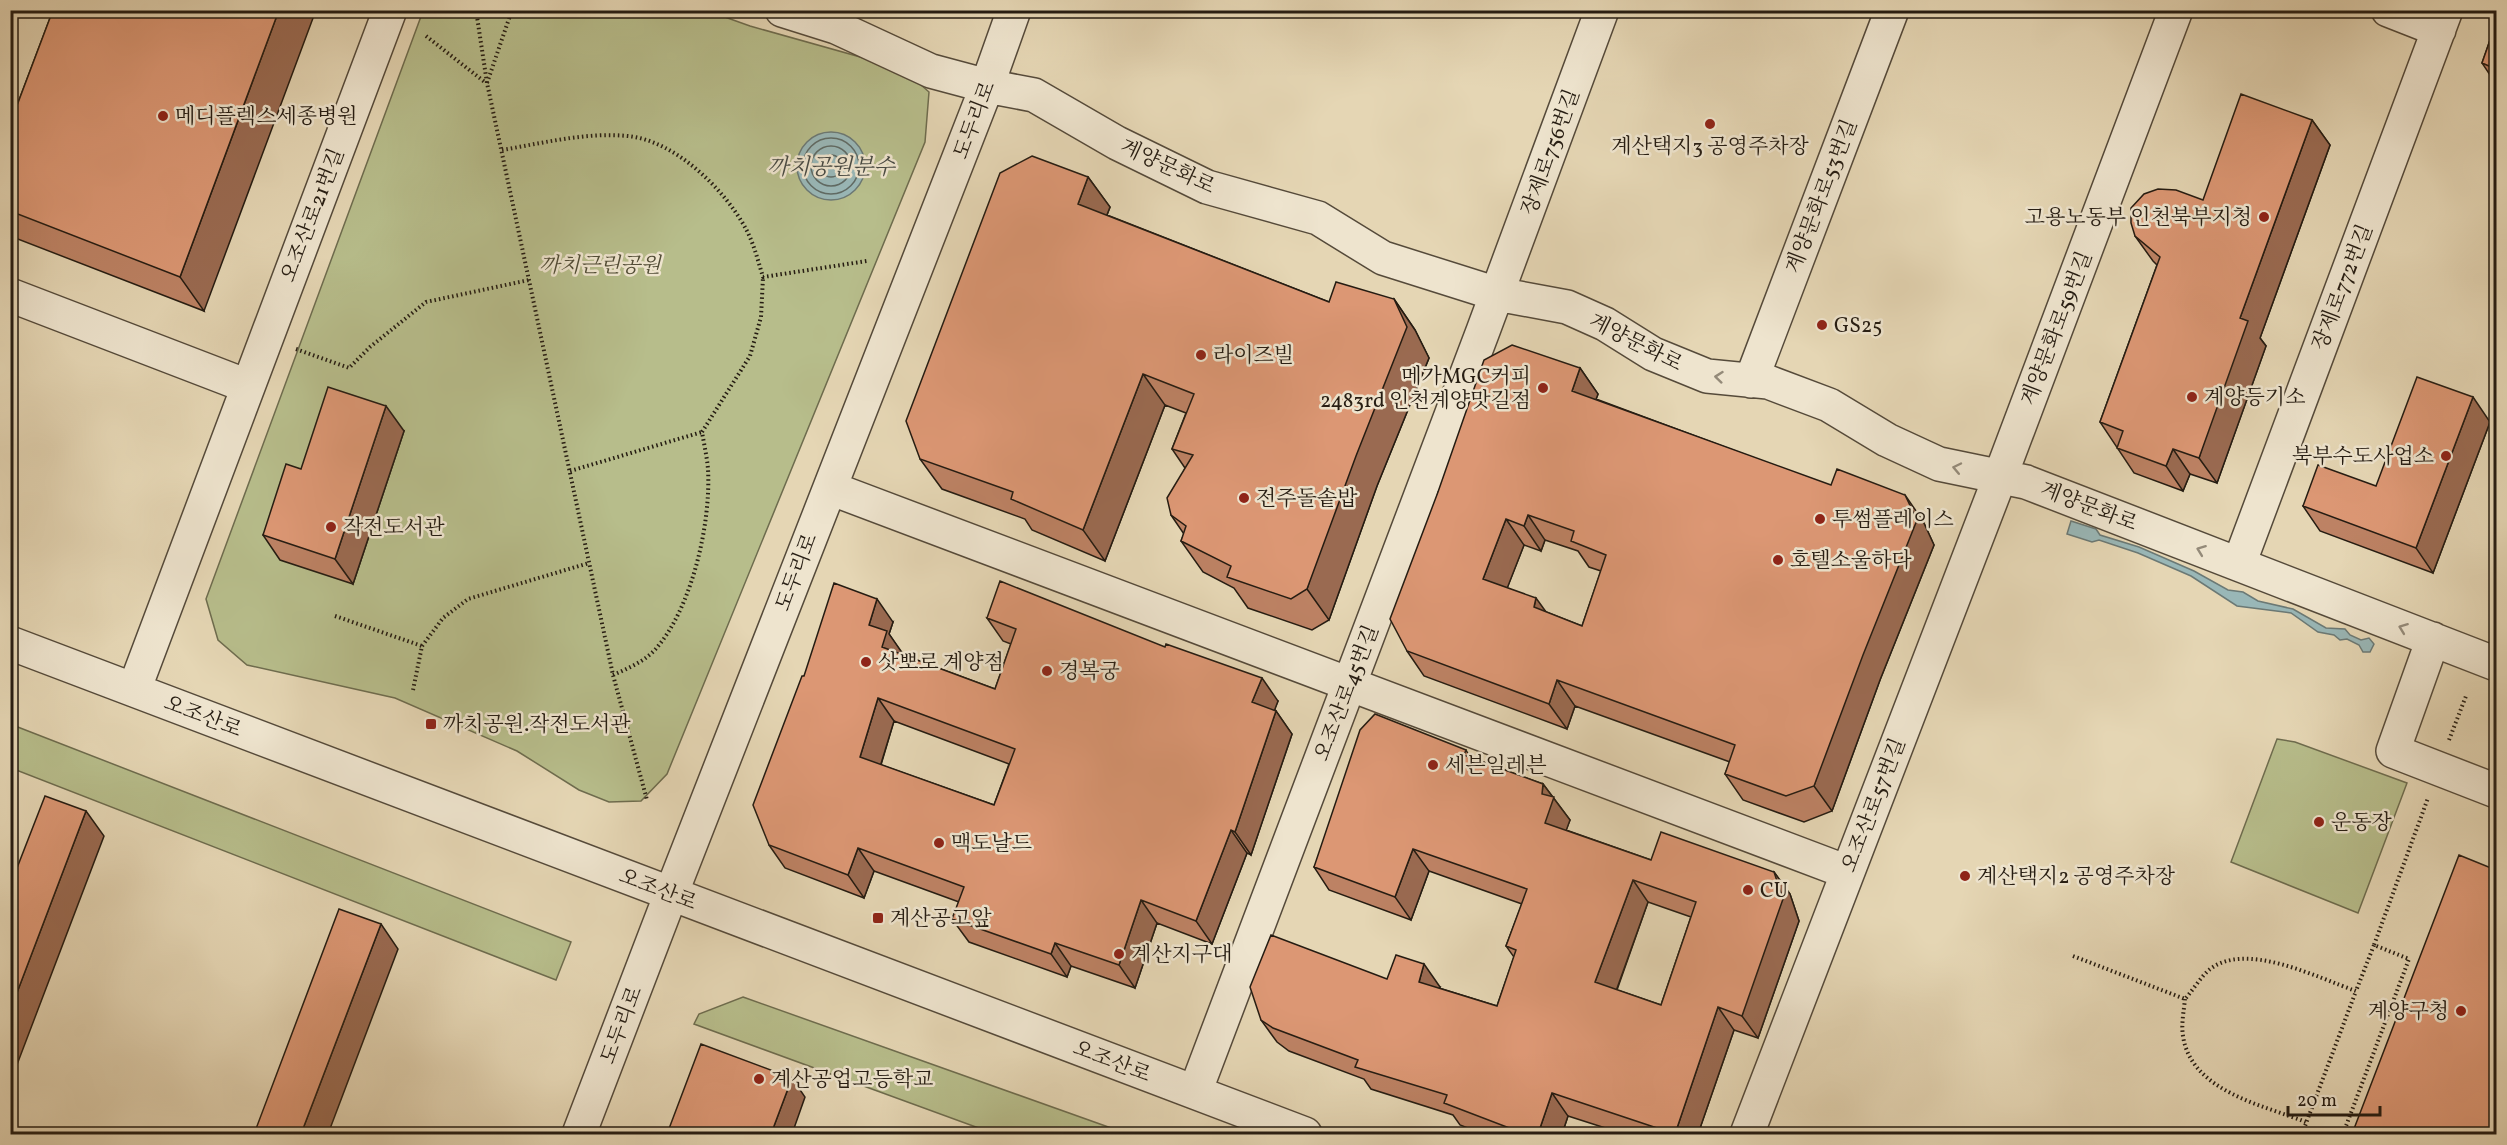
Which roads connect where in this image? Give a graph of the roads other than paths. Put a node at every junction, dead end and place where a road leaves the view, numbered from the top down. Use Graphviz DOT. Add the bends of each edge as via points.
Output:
graph roads {
  1 [pos="390,10"];
  2 [pos="782,10"];
  3 [pos="1014,10"];
  4 [pos="1602,10"];
  5 [pos="1892,10"];
  6 [pos="2176,10"];
  7 [pos="2388,10"];
  8 [pos="2442,20"];
  9 [pos="987,86"];
  10 [pos="1497,294"];
  11 [pos="10,295"];
  12 [pos="1751,381"];
  13 [pos="247,386"];
  14 [pos="2000,477"];
  15 [pos="830,488"];
  16 [pos="2239,564"];
  17 [pos="2433,639"];
  18 [pos="10,643"];
  19 [pos="2496,664"];
  20 [pos="1350,684"];
  21 [pos="134,690"];
  22 [pos="2496,791"];
  23 [pos="1847,872"];
  24 [pos="671,894"];
  25 [pos="1194,1092"];
  26 [pos="579,1134"];
  27 [pos="1305,1134"];
  28 [pos="1747,1134"];
  1 -- 13 [label="street, 오조산로21번길"];
  2 -- 9 [label="street, 계양문화로" via="837,27 931,71"];
  3 -- 9 [label="street, 도두리로"];
  4 -- 10 [label="street, 장제로756번길"];
  5 -- 12 [label="street, 계양문화로53번길"];
  6 -- 14 [label="street, 계양문화로59번길"];
  7 -- 8 [label="street"];
  8 -- 16 [label="street, 장제로772번길"];
  9 -- 10 [label="street, 계양문화로" via="1034,95 1207,187 1318,218 1383,258"];
  9 -- 15 [label="street, 도두리로"];
  12 -- 10 [label="street, 계양문화로, one-way" via="1707,376 1653,354 1605,324 1567,308"];
  10 -- 20 [label="street, 오조산로45번길"];
  11 -- 13 [label="street"];
  14 -- 12 [label="street, 계양문화로, one-way" via="1939,464 1887,440 1829,405 1768,382"];
  13 -- 21 [label="street, 오조산로21번길"];
  16 -- 14 [label="street, 계양문화로, one-way" via="2026,482"];
  14 -- 23 [label="street, 오조산로57번길"];
  15 -- 20 [label="street"];
  15 -- 24 [label="street, 도두리로"];
  17 -- 16 [label="street, 계양문화로, one-way"];
  17 -- 19 [label="street, 계양문화로"];
  17 -- 22 [label="street" via="2393,751"];
  18 -- 21 [label="street, 오조산로"];
  20 -- 23 [label="street"];
  20 -- 25 [label="street, 오조산로45번길"];
  21 -- 24 [label="street, 오조산로"];
  23 -- 28 [label="street, 오조산로57번길"];
  24 -- 25 [label="street, 오조산로"];
  24 -- 26 [label="street, 도두리로"];
  25 -- 27 [label="street, 오조산로"];
}
